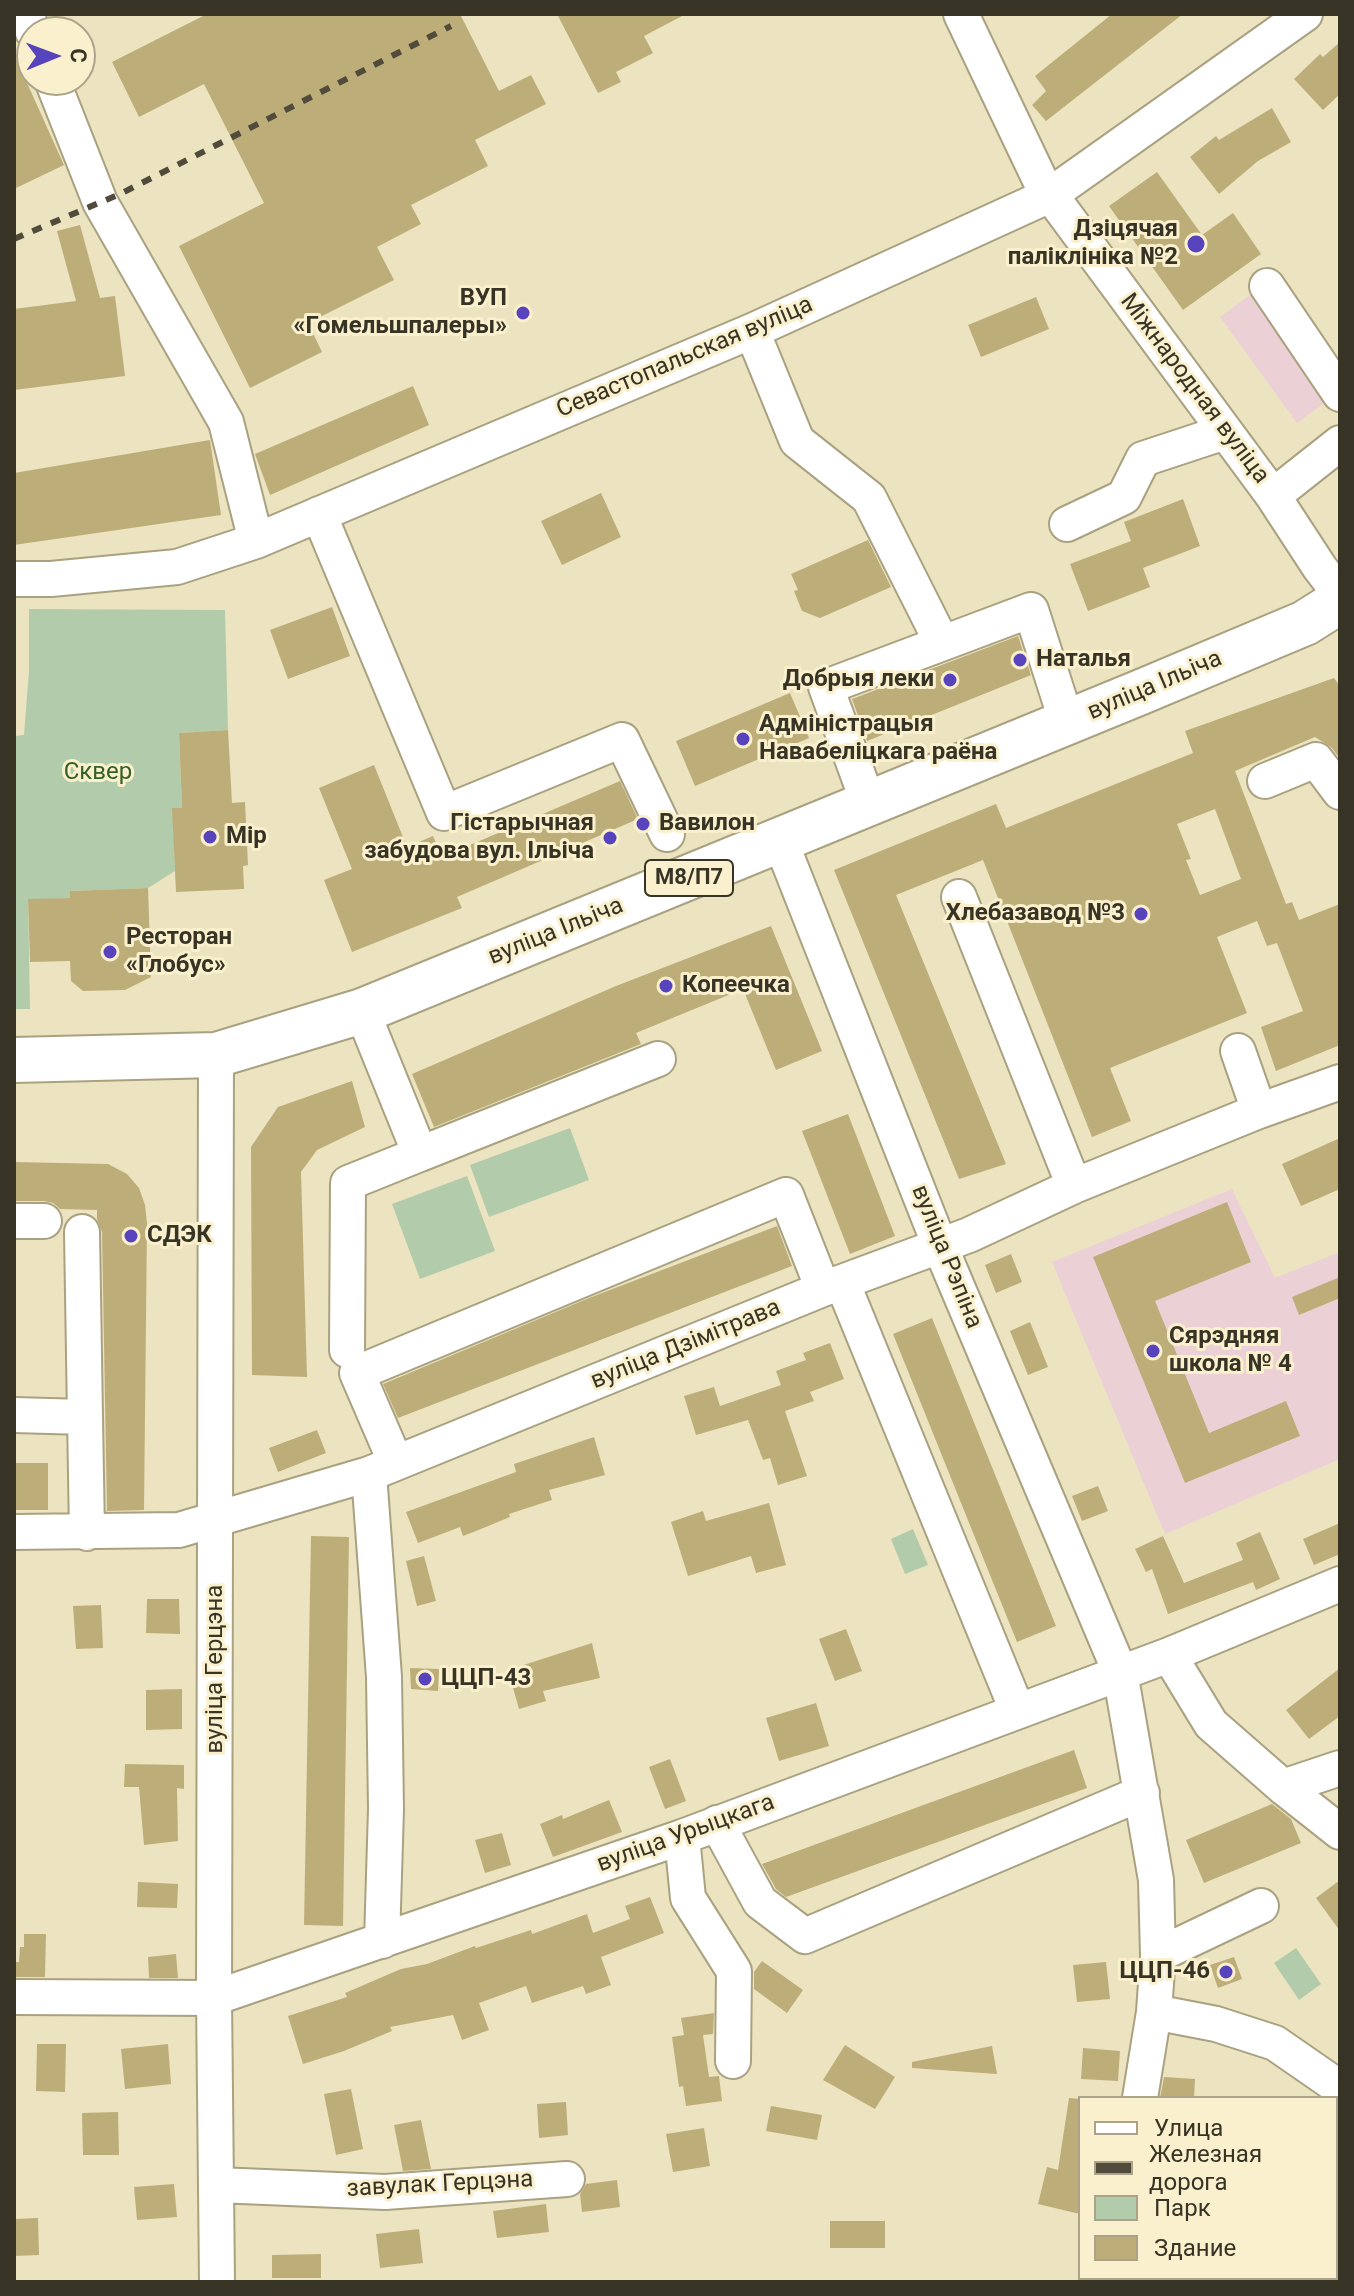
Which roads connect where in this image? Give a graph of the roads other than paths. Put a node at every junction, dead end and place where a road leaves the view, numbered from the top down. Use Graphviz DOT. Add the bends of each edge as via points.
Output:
graph roads {
  1 [pos="961,14"];
  2 [pos="1305,14"];
  3 [pos="58,96"];
  4 [pos="1050,195"];
  5 [pos="1267,286"];
  6 [pos="752,331"];
  7 [pos="1340,394"];
  8 [pos="1225,432"];
  9 [pos="1340,443"];
  10 [pos="1273,496"];
  11 [pos="319,514"];
  12 [pos="1067,524"];
  13 [pos="256,541"];
  14 [pos="14,579"];
  15 [pos="1340,594"];
  16 [pos="1340,601"];
  17 [pos="942,643"];
  18 [pos="1067,723"];
  19 [pos="1265,781"];
  20 [pos="1340,792"];
  21 [pos="869,805"];
  22 [pos="667,834"];
  23 [pos="780,840"];
  24 [pos="959,897"];
  25 [pos="362,1011"];
  26 [pos="1238,1051"];
  27 [pos="216,1055"];
  28 [pos="658,1059"];
  29 [pos="14,1060"];
  30 [pos="1340,1082"];
  31 [pos="1259,1111"];
  32 [pos="420,1154"];
  33 [pos="1074,1186"];
  34 [pos="82,1232"];
  35 [pos="940,1246"];
  36 [pos="833,1286"];
  37 [pos="347,1350"];
  38 [pos="14,1415"];
  39 [pos="85,1417"];
  40 [pos="382,1468"];
  41 [pos="217,1519"];
  42 [pos="14,1532"];
  43 [pos="87,1533"];
  44 [pos="1340,1584"];
  45 [pos="1169,1655"];
  46 [pos="1120,1672"];
  47 [pos="1017,1710"];
  48 [pos="1340,1768"];
  49 [pos="1283,1787"];
  50 [pos="1142,1793"];
  51 [pos="717,1823"];
  52 [pos="1340,1832"];
  53 [pos="682,1837"];
  54 [pos="1261,1906"];
  55 [pos="382,1941"];
  56 [pos="1158,1955"];
  57 [pos="14,1997"];
  58 [pos="214,1998"];
  59 [pos="1154,2012"];
  60 [pos="733,2061"];
  61 [pos="1322,2085"];
  62 [pos="1140,2096"];
  63 [pos="567,2179"];
  64 [pos="217,2185"];
  65 [pos="217,2282"];
  1 -- 4 [label="street, Міжнародная вуліца"];
  2 -- 4 [label="street, Севастопальская вуліца"];
  3 -- 13 [label="street" via="100,202 226,422"];
  4 -- 6 [label="street, Севастопальская вуліца"];
  4 -- 8 [label="street, Міжнародная вуліца"];
  5 -- 7 [label="street"];
  6 -- 11 [label="street, Севастопальская вуліца"];
  6 -- 17 [label="street" via="797,441 869,498"];
  8 -- 10 [label="street, Міжнародная вуліца"];
  8 -- 12 [label="street" via="1143,459 1124,497"];
  9 -- 10 [label="street"];
  10 -- 15 [label="street, Міжнародная вуліца"];
  11 -- 13 [label="street, Севастопальская вуліца"];
  11 -- 22 [label="street" via="444,813 622,740"];
  13 -- 14 [label="street, Севастопальская вуліца" via="177,567"];
  16 -- 18 [label="main road, вуліца Ільіча / М8/П7" via="1305,623"];
  17 -- 18 [label="street" via="1031,610"];
  17 -- 21 [label="street" via="826,687"];
  18 -- 21 [label="main road, вуліца Ільіча / М8/П7"];
  19 -- 20 [label="street" via="1316,760"];
  21 -- 23 [label="main road, вуліца Ільіча / М8/П7"];
  23 -- 25 [label="main road, вуліца Ільіча / М8/П7"];
  23 -- 35 [label="street, вуліца Рэпіна"];
  24 -- 33 [label="street"];
  25 -- 27 [label="main road, вуліца Ільіча / М8/П7"];
  25 -- 32 [label="street"];
  26 -- 31 [label="street"];
  27 -- 29 [label="main road, вуліца Ільіча / М8/П7"];
  27 -- 41 [label="street, вуліца Герцэна"];
  28 -- 32 [label="street"];
  30 -- 31 [label="street, вуліца Дзімітрава"];
  31 -- 33 [label="street, вуліца Дзімітрава"];
  32 -- 37 [label="street" via="348,1183"];
  33 -- 35 [label="street, вуліца Дзімітрава"];
  34 -- 39 [label="street"];
  35 -- 36 [label="street, вуліца Дзімітрава"];
  35 -- 46 [label="street, вуліца Рэпіна"];
  36 -- 40 [label="street, вуліца Дзімітрава"];
  36 -- 40 [label="street" via="786,1195 357,1373"];
  36 -- 47 [label="street"];
  38 -- 39 [label="street"];
  39 -- 43 [label="street"];
  40 -- 41 [label="street, вуліца Дзімітрава"];
  40 -- 55 [label="street"];
  41 -- 43 [label="street, вуліца Дзімітрава" via="179,1530"];
  41 -- 58 [label="street, вуліца Герцэна"];
  42 -- 43 [label="street, вуліца Дзімітрава"];
  44 -- 45 [label="street, вуліца Урыцкага"];
  45 -- 46 [label="street, вуліца Урыцкага"];
  45 -- 49 [label="street" via="1211,1724"];
  46 -- 47 [label="street, вуліца Урыцкага"];
  46 -- 50 [label="street, вуліца Рэпіна"];
  47 -- 51 [label="street, вуліца Урыцкага"];
  48 -- 49 [label="street"];
  49 -- 52 [label="street"];
  50 -- 51 [label="street" via="805,1936 760,1902"];
  50 -- 56 [label="street, вуліца Рэпіна" via="1156,1880"];
  51 -- 53 [label="street, вуліца Урыцкага"];
  53 -- 55 [label="street, вуліца Урыцкага"];
  53 -- 60 [label="street" via="688,1898 734,1971"];
  54 -- 56 [label="street"];
  55 -- 58 [label="street, вуліца Урыцкага"];
  56 -- 59 [label="street, вуліца Рэпіна"];
  57 -- 58 [label="street, вуліца Урыцкага"];
  58 -- 64 [label="street, вуліца Герцэна"];
  59 -- 61 [label="street" via="1275,2043"];
  59 -- 62 [label="street, вуліца Рэпіна"];
  63 -- 64 [label="street, завулак Герцэна" via="385,2192"];
  64 -- 65 [label="street, вуліца Герцэна"];
}
